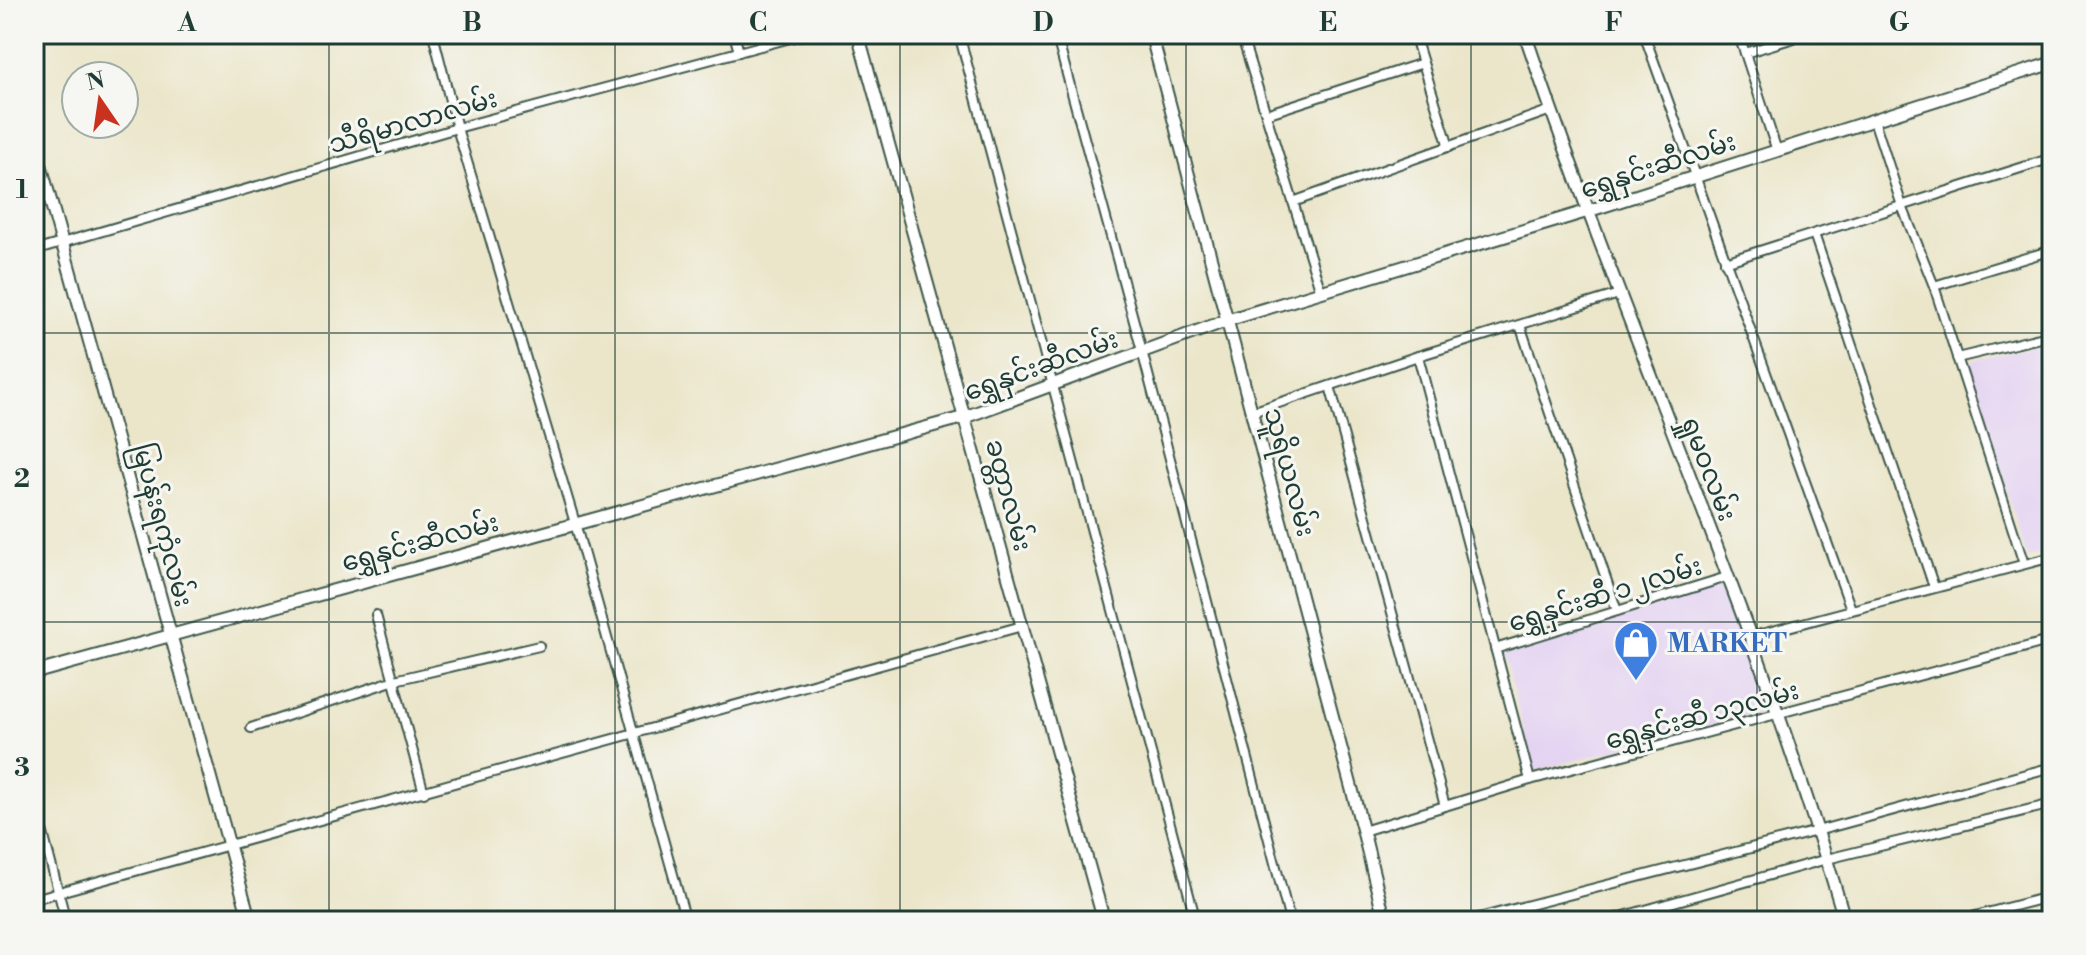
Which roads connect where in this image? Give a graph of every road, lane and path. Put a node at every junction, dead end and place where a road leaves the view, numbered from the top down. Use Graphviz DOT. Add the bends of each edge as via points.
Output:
graph roads {
  1 [pos="433,34"];
  2 [pos="734,34"];
  3 [pos="805,34"];
  4 [pos="858,34"];
  5 [pos="959,34"];
  6 [pos="1056,34"];
  7 [pos="1151,34"];
  8 [pos="1241,34"];
  9 [pos="1414,34"];
  10 [pos="1525,34"];
  11 [pos="1644,34"];
  12 [pos="1738,34"];
  13 [pos="1807,34"];
  14 [pos="739,52"];
  15 [pos="1745,53"];
  16 [pos="1423,63"];
  17 [pos="2052,63"];
  18 [pos="1551,110"];
  19 [pos="1266,114"];
  20 [pos="1874,120"];
  21 [pos="457,128"];
  22 [pos="34,141"];
  23 [pos="1449,147"];
  24 [pos="1777,151"];
  25 [pos="2052,158"];
  26 [pos="1694,177"];
  27 [pos="1293,202"];
  28 [pos="1902,206"];
  29 [pos="1588,211"];
  30 [pos="1814,234"];
  31 [pos="63,244"];
  32 [pos="2052,250"];
  33 [pos="34,251"];
  34 [pos="1725,262"];
  35 [pos="1934,286"];
  36 [pos="1321,292"];
  37 [pos="1619,294"];
  38 [pos="1228,320"];
  39 [pos="1520,325"];
  40 [pos="2052,335"];
  41 [pos="1142,351"];
  42 [pos="1418,356"];
  43 [pos="1957,358"];
  44 [pos="1053,384"];
  45 [pos="1330,386"];
  46 [pos="1252,412"];
  47 [pos="965,417"];
  48 [pos="575,523"];
  49 [pos="2052,557"];
  50 [pos="2024,564"];
  51 [pos="1727,577"];
  52 [pos="1934,587"];
  53 [pos="1851,609"];
  54 [pos="1617,611"];
  55 [pos="376,615"];
  56 [pos="1022,626"];
  57 [pos="170,633"];
  58 [pos="1750,637"];
  59 [pos="2052,640"];
  60 [pos="539,646"];
  61 [pos="1495,649"];
  62 [pos="34,673"];
  63 [pos="395,680"];
  64 [pos="1780,715"];
  65 [pos="251,728"];
  66 [pos="635,733"];
  67 [pos="2052,767"];
  68 [pos="1530,780"];
  69 [pos="424,793"];
  70 [pos="34,799"];
  71 [pos="2052,804"];
  72 [pos="1445,806"];
  73 [pos="1363,831"];
  74 [pos="1817,831"];
  75 [pos="229,847"];
  76 [pos="1827,859"];
  77 [pos="58,892"];
  78 [pos="2052,896"];
  79 [pos="34,899"];
  80 [pos="66,921"];
  81 [pos="250,921"];
  82 [pos="686,921"];
  83 [pos="1104,921"];
  84 [pos="1196,921"];
  85 [pos="1290,921"];
  86 [pos="1385,921"];
  87 [pos="1467,921"];
  88 [pos="1606,921"];
  89 [pos="1845,921"];
  90 [pos="1956,921"];
  1 -- 21 [label="street"];
  2 -- 14 [label="street"];
  3 -- 14 [label="street, သီရိမာလာလမ်း"];
  4 -- 47 [label="street, ခတ္တာလမ်း"];
  5 -- 44 [label="street"];
  6 -- 41 [label="street"];
  7 -- 38 [label="street, သူရိယလမ်း"];
  8 -- 19 [label="street"];
  9 -- 16 [label="street"];
  10 -- 18 [label="street, ရှုမဝလမ်း"];
  11 -- 26 [label="street"];
  12 -- 15 [label="street"];
  13 -- 15 [label="street"];
  14 -- 21 [label="street, သီရိမာလာလမ်း"];
  15 -- 24 [label="street"];
  16 -- 19 [label="street"];
  16 -- 23 [label="street"];
  17 -- 20 [label="street, ရွှေနှင်းဆီလမ်း"];
  18 -- 23 [label="street"];
  18 -- 29 [label="street, ရှုမဝလမ်း"];
  19 -- 27 [label="street"];
  20 -- 24 [label="street, ရွှေနှင်းဆီလမ်း"];
  20 -- 28 [label="street"];
  21 -- 31 [label="street, သီရိမာလာလမ်း"];
  21 -- 48 [label="street"];
  22 -- 31 [label="street, မြပန်းရကုံလမ်း"];
  23 -- 27 [label="street"];
  24 -- 26 [label="street, ရွှေနှင်းဆီလမ်း"];
  25 -- 28 [label="street"];
  26 -- 29 [label="street, ရွှေနှင်းဆီလမ်း"];
  26 -- 34 [label="street"];
  27 -- 36 [label="street"];
  28 -- 30 [label="street"];
  28 -- 35 [label="street"];
  29 -- 36 [label="street, ရွှေနှင်းဆီလမ်း"];
  29 -- 37 [label="street, ရှုမဝလမ်း"];
  30 -- 34 [label="street"];
  30 -- 52 [label="street"];
  31 -- 33 [label="street, သီရိမာလာလမ်း"];
  31 -- 57 [label="street, မြပန်းရကုံလမ်း"];
  32 -- 35 [label="street"];
  34 -- 53 [label="street"];
  35 -- 43 [label="street"];
  36 -- 38 [label="street, ရွှေနှင်းဆီလမ်း"];
  37 -- 39 [label="street"];
  37 -- 51 [label="street, ရှုမဝလမ်း"];
  38 -- 41 [label="street, ရွှေနှင်းဆီလမ်း"];
  38 -- 46 [label="street, သူရိယလမ်း"];
  39 -- 42 [label="street"];
  39 -- 54 [label="street"];
  40 -- 43 [label="street"];
  41 -- 44 [label="street, ရွှေနှင်းဆီလမ်း"];
  41 -- 85 [label="street"];
  42 -- 45 [label="street"];
  42 -- 61 [label="street"];
  43 -- 50 [label="street"];
  44 -- 47 [label="street, ရွှေနှင်းဆီလမ်း"];
  44 -- 84 [label="street"];
  45 -- 46 [label="street"];
  45 -- 72 [label="street"];
  46 -- 73 [label="street, သူရိယလမ်း"];
  47 -- 48 [label="street, ရွှေနှင်းဆီလမ်း"];
  47 -- 56 [label="street, ခတ္တာလမ်း"];
  48 -- 57 [label="street, ရွှေနှင်းဆီလမ်း"];
  48 -- 66 [label="street"];
  49 -- 50 [label="street"];
  50 -- 52 [label="street"];
  51 -- 54 [label="street, ရွှေနှင်းဆီ ၁၂လမ်း"];
  51 -- 58 [label="street, ရှုမဝလမ်း"];
  52 -- 53 [label="street"];
  53 -- 58 [label="street"];
  54 -- 61 [label="street, ရွှေနှင်းဆီ ၁၂လမ်း"];
  55 -- 63 [label="street"];
  56 -- 66 [label="street"];
  56 -- 83 [label="street, ခတ္တာလမ်း"];
  57 -- 62 [label="street, ရွှေနှင်းဆီလမ်း"];
  57 -- 75 [label="street, မြပန်းရကုံလမ်း"];
  58 -- 64 [label="street, ရှုမဝလမ်း"];
  59 -- 64 [label="street, ရွှေနှင်းဆီ ၁၃လမ်း"];
  60 -- 63 [label="street"];
  61 -- 68 [label="street"];
  63 -- 65 [label="street"];
  63 -- 69 [label="street"];
  64 -- 68 [label="street, ရွှေနှင်းဆီ ၁၃လမ်း"];
  64 -- 74 [label="street, ရှုမဝလမ်း"];
  66 -- 69 [label="street"];
  66 -- 82 [label="street"];
  67 -- 74 [label="street"];
  68 -- 72 [label="street, ရွှေနှင်းဆီ ၁၃လမ်း"];
  69 -- 75 [label="street"];
  70 -- 77 [label="street"];
  71 -- 76 [label="street"];
  72 -- 73 [label="street, ရွှေနှင်းဆီ ၁၃လမ်း"];
  73 -- 86 [label="street, သူရိယလမ်း"];
  74 -- 76 [label="street, ရှုမဝလမ်း"];
  74 -- 87 [label="street"];
  75 -- 77 [label="street"];
  75 -- 81 [label="street, မြပန်းရကုံလမ်း"];
  76 -- 88 [label="street"];
  76 -- 89 [label="street, ရှုမဝလမ်း"];
  77 -- 79 [label="street"];
  77 -- 80 [label="street"];
  78 -- 90 [label="street"];
}
